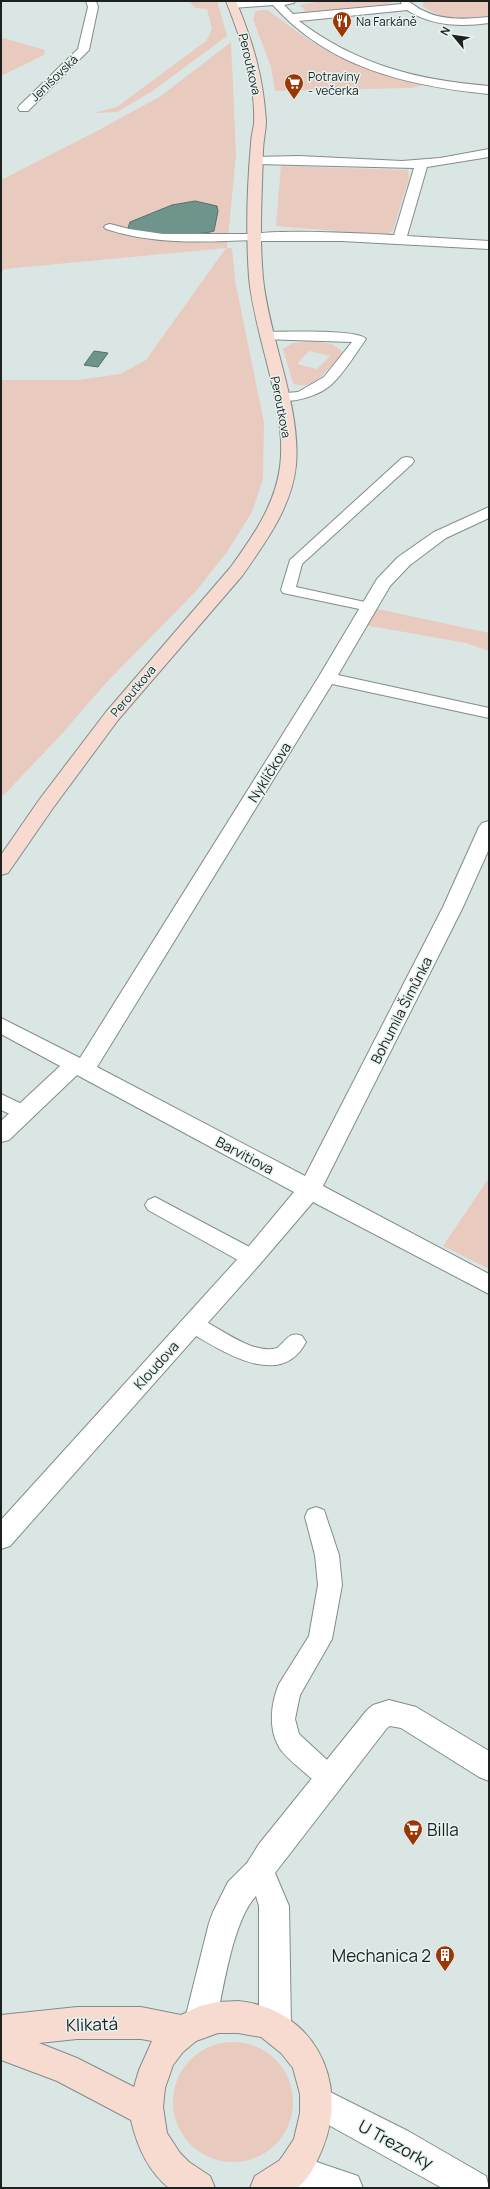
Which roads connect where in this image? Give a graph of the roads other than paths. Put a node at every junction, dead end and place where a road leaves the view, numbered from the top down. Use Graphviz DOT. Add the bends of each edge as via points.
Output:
graph roads {
  1 [pos="91,1"];
  2 [pos="291,1"];
  3 [pos="276,2"];
  4 [pos="232,3"];
  5 [pos="407,4"];
  6 [pos="290,18"];
  7 [pos="489,20"];
  8 [pos="489,90"];
  9 [pos="24,108"];
  10 [pos="489,153"];
  11 [pos="258,160"];
  12 [pos="422,164"];
  13 [pos="110,227"];
  14 [pos="254,237"];
  15 [pos="399,239"];
  16 [pos="489,245"];
  17 [pos="266,336"];
  18 [pos="281,397"];
  19 [pos="408,461"];
  20 [pos="489,512"];
  21 [pos="369,608"];
  22 [pos="327,678"];
  23 [pos="489,713"];
  24 [pos="489,827"];
  25 [pos="1,869"];
  26 [pos="1,1025"];
  27 [pos="80,1066"];
  28 [pos="1,1101"];
  29 [pos="23,1113"];
  30 [pos="1,1134"];
  31 [pos="310,1190"];
  32 [pos="155,1205"];
  33 [pos="252,1258"];
  34 [pos="489,1286"];
  35 [pos="193,1324"];
  36 [pos="295,1342"];
  37 [pos="316,1518"];
  38 [pos="1,1538"];
  39 [pos="489,1768"];
  40 [pos="330,1779"];
  41 [pos="258,1873"];
  42 [pos="191,2027"];
  43 [pos="275,2027"];
  44 [pos="1,2031"];
  45 [pos="1,2044"];
  46 [pos="318,2102"];
  47 [pos="147,2111"];
  48 [pos="293,2170"];
  49 [pos="197,2188"];
  50 [pos="267,2188"];
  51 [pos="346,2188"];
  52 [pos="474,2188"];
  1 -- 9 [label="street, Jenišovská" via="93,7 83,50"];
  2 -- 3 [label="street"];
  3 -- 4 [label="street"];
  3 -- 6 [label="street"];
  4 -- 11 [label="street, Peroutkova" via="248,44 257,87 260,123"];
  5 -- 6 [label="street"];
  5 -- 7 [label="street" via="422,14 447,21"];
  6 -- 8 [label="street" via="319,41 342,54 383,70 416,81"];
  10 -- 12 [label="street"];
  11 -- 12 [label="street"];
  11 -- 14 [label="street, Peroutkova"];
  12 -- 15 [label="street"];
  13 -- 14 [label="lane" via="127,234 151,237"];
  14 -- 15 [label="street" via="294,235"];
  14 -- 17 [label="street, Peroutkova" via="260,310"];
  15 -- 16 [label="street"];
  17 -- 18 [label="street, Peroutkova"];
  17 -- 18 [label="lane" via="338,336 360,339 329,380 301,396"];
  18 -- 25 [label="street, Peroutkova" via="288,434 288,465 276,509 264,532 236,572 112,716"];
  19 -- 21 [label="lane" via="295,563 288,590"];
  20 -- 21 [label="street, Nyklíčkova" via="440,535 404,561 383,583"];
  21 -- 22 [label="street, Nyklíčkova"];
  22 -- 23 [label="street"];
  22 -- 27 [label="street, Nyklíčkova" via="95,1054"];
  24 -- 31 [label="street, Bohumila Šimůnka" via="453,907"];
  26 -- 27 [label="street, Barvitiova"];
  27 -- 29 [label="street"];
  27 -- 31 [label="street, Barvitiova"];
  28 -- 29 [label="lane"];
  29 -- 30 [label="street"];
  31 -- 33 [label="street, Kloudova"];
  31 -- 34 [label="street, Barvitiova"];
  32 -- 33 [label="lane"];
  33 -- 35 [label="street, Kloudova"];
  35 -- 36 [label="lane" via="248,1354 274,1357 285,1354"];
  35 -- 38 [label="street, Kloudova"];
  37 -- 40 [label="lane" via="327,1556 330,1585 320,1639 288,1692 283,1719 288,1740"];
  39 -- 40 [label="street" via="406,1716 389,1713 377,1719"];
  40 -- 41 [label="street" via="270,1854"];
  41 -- 42 [label="street" via="239,1892 224,1922"];
  41 -- 43 [label="street" via="268,1889 274,1906"];
  42 -- 43 [label="street, Klikatá" via="225,2016 251,2018"];
  42 -- 44 [label="street, Klikatá" via="141,2023 77,2023"];
  42 -- 47 [label="street" via="166,2048 153,2070 148,2090"];
  43 -- 46 [label="street, Klikatá" via="297,2046 312,2072"];
  45 -- 47 [label="street" via="66,2069"];
  46 -- 48 [label="street, Klikatá" via="316,2126 307,2150"];
  46 -- 52 [label="street, U Trezorky"];
  47 -- 49 [label="street" via="150,2130 158,2150 182,2179"];
  48 -- 50 [label="street, Klikatá"];
  48 -- 51 [label="street"];
}
